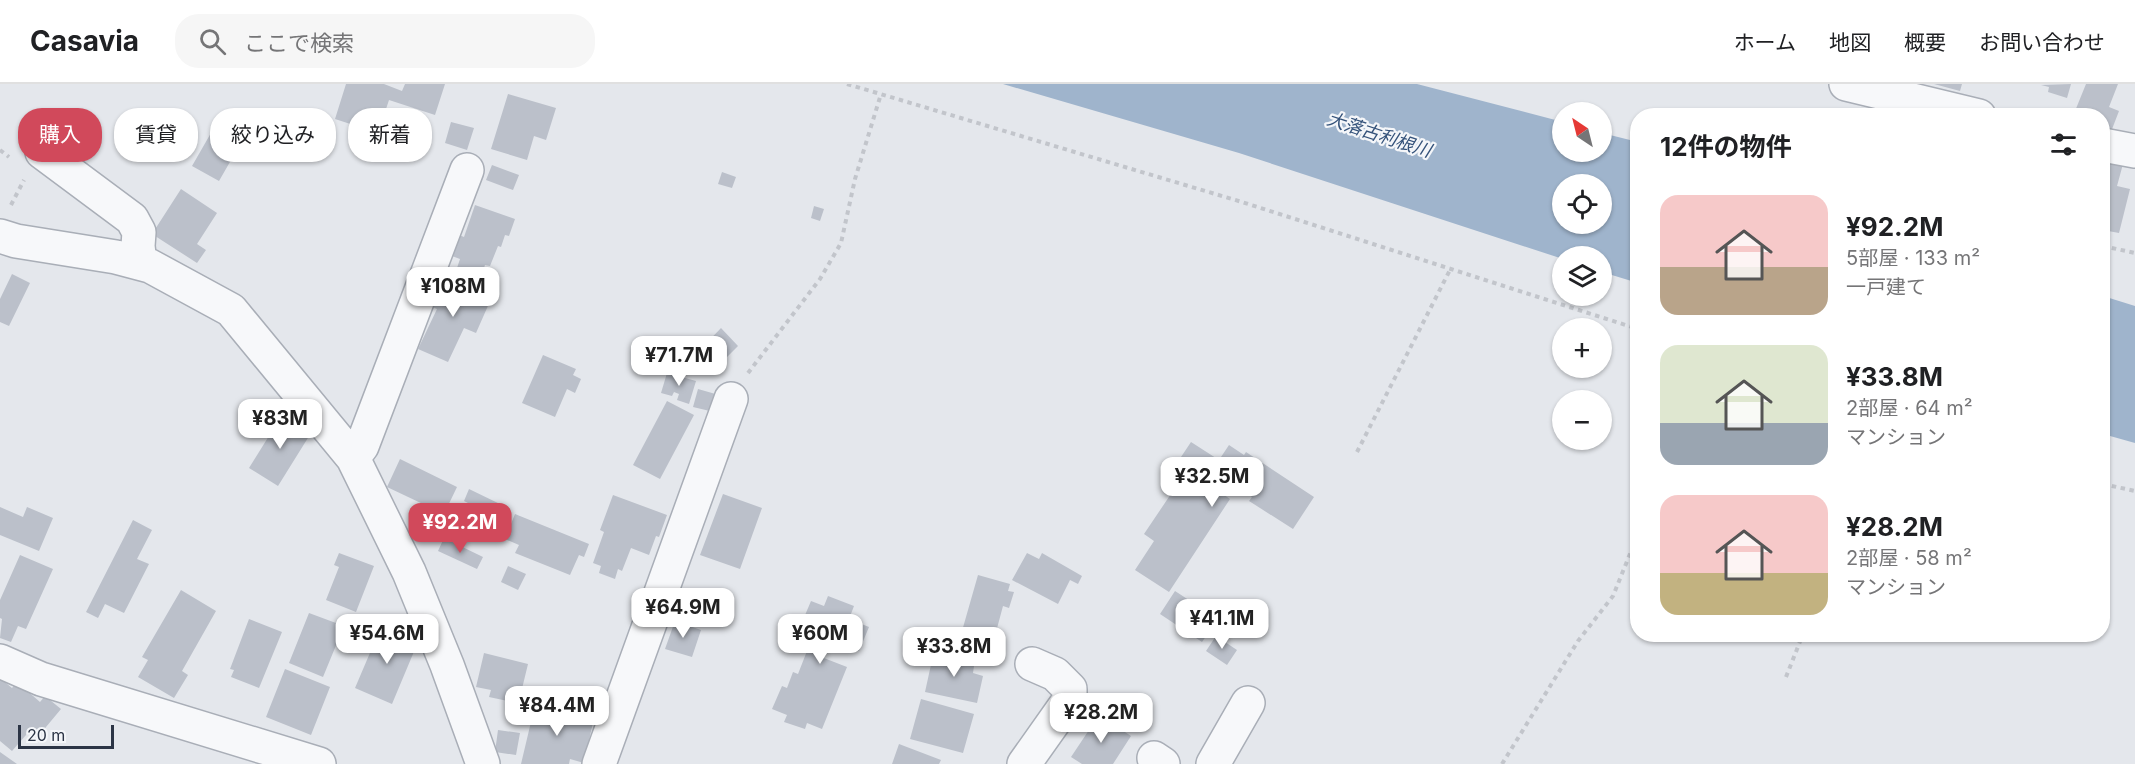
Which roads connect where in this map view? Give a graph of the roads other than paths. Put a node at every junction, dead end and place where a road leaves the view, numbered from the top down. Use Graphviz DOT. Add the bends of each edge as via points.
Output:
graph roads {
  1 [pos="1846,84"];
  2 [pos="1946,108"];
  3 [pos="2110,146"];
  4 [pos="2135,151"];
  5 [pos="55,162"];
  6 [pos="467,170"];
  7 [pos="5,222"];
  8 [pos="140,263"];
  9 [pos="731,399"];
  10 [pos="353,458"];
  11 [pos="0,661"];
  12 [pos="1032,664"];
  13 [pos="1248,703"];
  14 [pos="318,764"];
  15 [pos="483,764"];
  16 [pos="599,764"];
  17 [pos="1024,764"];
  18 [pos="1213,764"];
  1 -- 2 [label="street"];
  3 -- 4 [label="street"];
  5 -- 8 [label="street" via="132,219 139,232"];
  6 -- 10 [label="street" via="362,446"];
  7 -- 8 [label="street" via="16,241"];
  8 -- 10 [label="street" via="231,310"];
  9 -- 16 [label="street"];
  10 -- 15 [label="street" via="409,572"];
  11 -- 14 [label="street" via="41,679"];
  12 -- 17 [label="street" via="1055,674 1070,689 1070,699"];
  13 -- 18 [label="street"];
}
